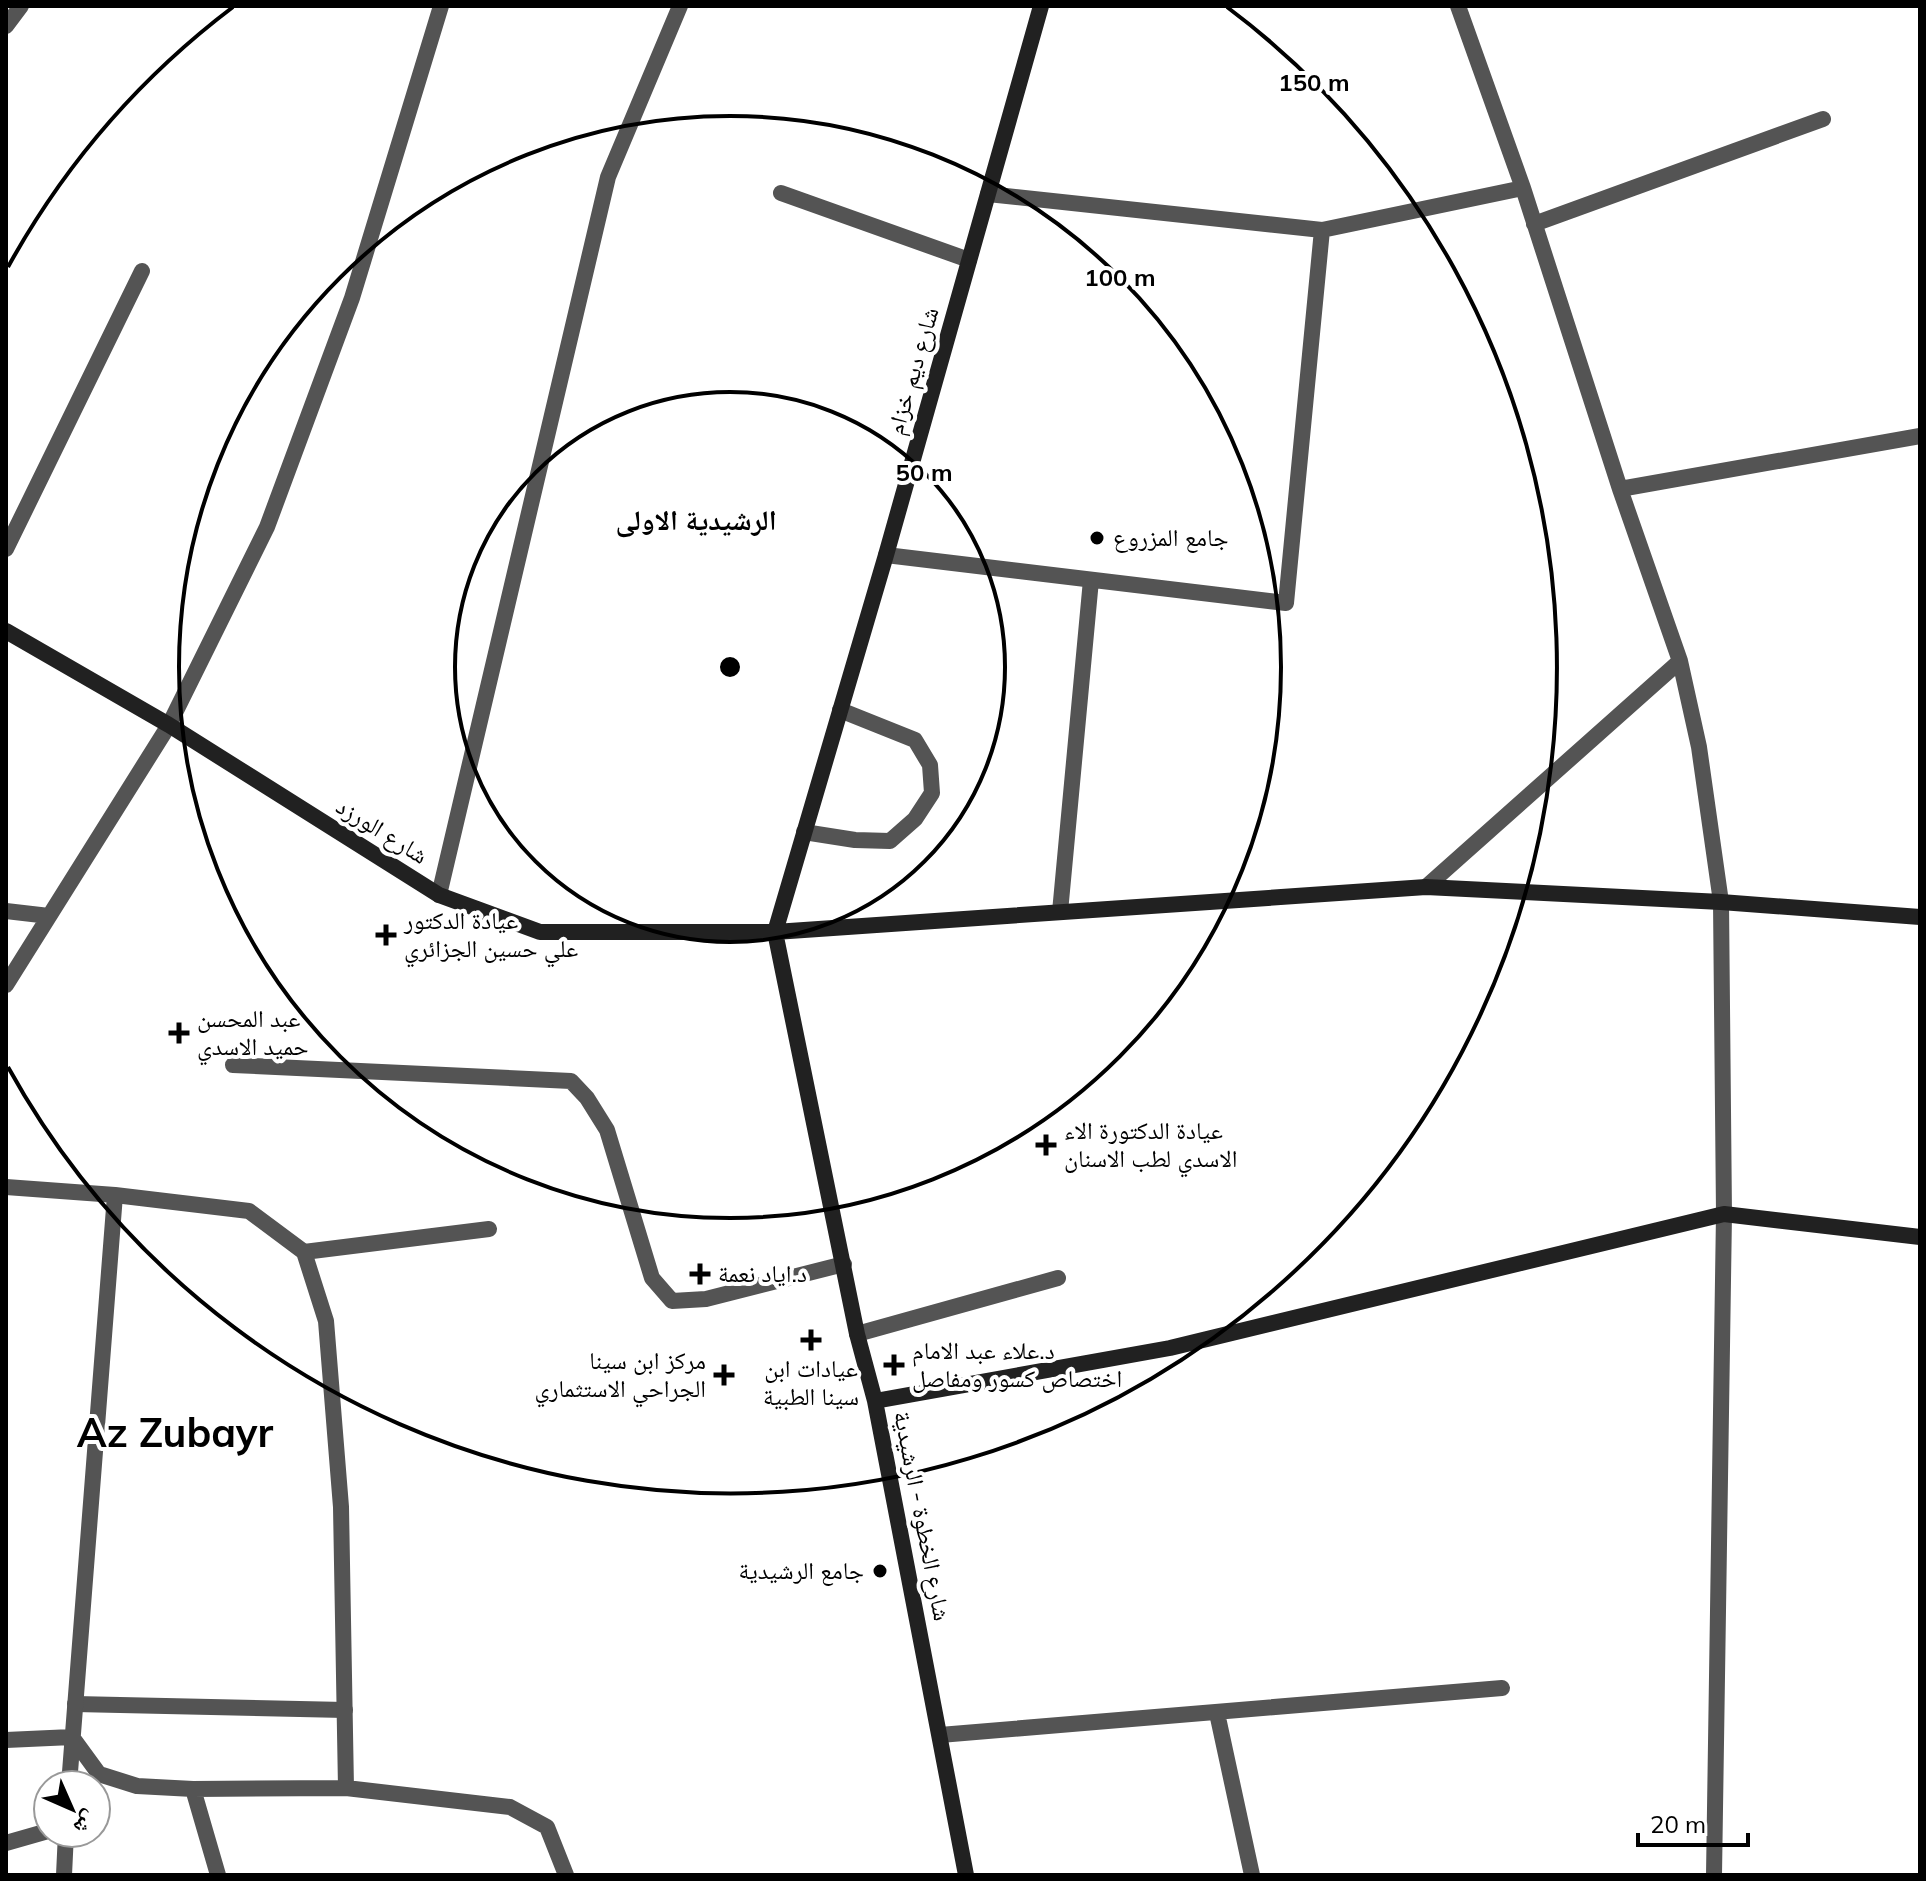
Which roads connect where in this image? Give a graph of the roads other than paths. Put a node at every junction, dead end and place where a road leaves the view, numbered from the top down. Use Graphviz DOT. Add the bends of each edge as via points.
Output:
graph roads {
  1 [pos="21,6"];
  2 [pos="441,6"];
  3 [pos="680,6"];
  4 [pos="1041,6"];
  5 [pos="1458,6"];
  6 [pos="6,26"];
  7 [pos="1823,119"];
  8 [pos="1523,188"];
  9 [pos="781,193"];
  10 [pos="988,194"];
  11 [pos="1534,224"];
  12 [pos="1322,230"];
  13 [pos="969,260"];
  14 [pos="142,271"];
  15 [pos="1920,436"];
  16 [pos="1620,489"];
  17 [pos="6,549"];
  18 [pos="886,555"];
  19 [pos="1091,580"];
  20 [pos="6,631"];
  21 [pos="1680,661"];
  22 [pos="840,710"];
  23 [pos="169,725"];
  24 [pos="804,832"];
  25 [pos="1426,887"];
  26 [pos="439,895"];
  27 [pos="1721,902"];
  28 [pos="6,911"];
  29 [pos="1060,912"];
  30 [pos="49,916"];
  31 [pos="1920,917"];
  32 [pos="775,932"];
  33 [pos="6,985"];
  34 [pos="233,1065"];
  35 [pos="6,1187"];
  36 [pos="115,1195"];
  37 [pos="1724,1214"];
  38 [pos="489,1229"];
  39 [pos="1920,1237"];
  40 [pos="304,1252"];
  41 [pos="844,1264"];
  42 [pos="1058,1278"];
  43 [pos="857,1334"];
  44 [pos="875,1401"];
  45 [pos="1502,1688"];
  46 [pos="75,1704"];
  47 [pos="345,1710"];
  48 [pos="1217,1713"];
  49 [pos="940,1735"];
  50 [pos="72,1737"];
  51 [pos="6,1740"];
  52 [pos="70,1769"];
  53 [pos="346,1788"];
  54 [pos="193,1789"];
  55 [pos="32,1836"];
  56 [pos="6,1843"];
  57 [pos="65,1849"];
  58 [pos="64,1875"];
  59 [pos="218,1875"];
  60 [pos="566,1875"];
  61 [pos="966,1875"];
  62 [pos="1252,1875"];
  63 [pos="1714,1875"];
  1 -- 6 [label="street"];
  2 -- 23 [label="street" via="352,298 272,512"];
  3 -- 26 [label="street" via="608,177"];
  4 -- 10 [label="street, شارع ديم خزام"];
  5 -- 8 [label="street"];
  7 -- 11 [label="street"];
  8 -- 11 [label="street"];
  8 -- 12 [label="street"];
  9 -- 13 [label="street"];
  10 -- 12 [label="street"];
  10 -- 13 [label="street, شارع ديم خزام"];
  11 -- 16 [label="street"];
  12 -- 19 [label="street" via="1286,603"];
  13 -- 18 [label="street, شارع ديم خزام"];
  14 -- 17 [label="street"];
  15 -- 16 [label="street"];
  16 -- 21 [label="street"];
  18 -- 19 [label="street"];
  18 -- 22 [label="street, شارع ديم خزام"];
  19 -- 29 [label="street"];
  20 -- 23 [label="street, شارع الورزد"];
  21 -- 25 [label="street"];
  21 -- 27 [label="street" via="1699,747"];
  22 -- 24 [label="street, شارع ديم خزام"];
  22 -- 24 [label="street" via="915,740 930,765 932,793 915,819 890,841"];
  23 -- 26 [label="street, شارع الورزد"];
  23 -- 30 [label="street"];
  24 -- 32 [label="street, شارع ديم خزام"];
  25 -- 27 [label="street, شارع الورزد"];
  25 -- 29 [label="street, شارع الورزد"];
  26 -- 32 [label="street, شارع الورزد" via="540,932"];
  27 -- 31 [label="street, شارع الورزد"];
  27 -- 37 [label="street"];
  28 -- 30 [label="street"];
  29 -- 32 [label="street, شارع الورزد"];
  30 -- 33 [label="street"];
  32 -- 41 [label="street, شارع الخطوة - الرشيدية"];
  34 -- 41 [label="street" via="571,1081 607,1130 652,1278 672,1301 706,1299"];
  35 -- 36 [label="street"];
  36 -- 40 [label="street" via="249,1211"];
  36 -- 46 [label="street"];
  37 -- 39 [label="street"];
  37 -- 44 [label="street" via="1170,1348"];
  37 -- 63 [label="street"];
  38 -- 40 [label="street"];
  40 -- 47 [label="street" via="326,1321 341,1507"];
  41 -- 43 [label="street, شارع الخطوة - الرشيدية"];
  42 -- 43 [label="street"];
  43 -- 44 [label="street, شارع الخطوة - الرشيدية"];
  44 -- 49 [label="street, شارع الخطوة - الرشيدية"];
  45 -- 48 [label="street"];
  46 -- 47 [label="street"];
  46 -- 50 [label="street"];
  47 -- 53 [label="street"];
  48 -- 49 [label="street"];
  48 -- 62 [label="street"];
  49 -- 61 [label="street, شارع الخطوة - الرشيدية"];
  50 -- 51 [label="street"];
  50 -- 52 [label="street"];
  50 -- 54 [label="street" via="99,1774 137,1786"];
  53 -- 54 [label="street"];
  53 -- 60 [label="street" via="510,1807 547,1827"];
  54 -- 59 [label="street"];
  55 -- 56 [label="street"];
  57 -- 58 [label="street"];
}
